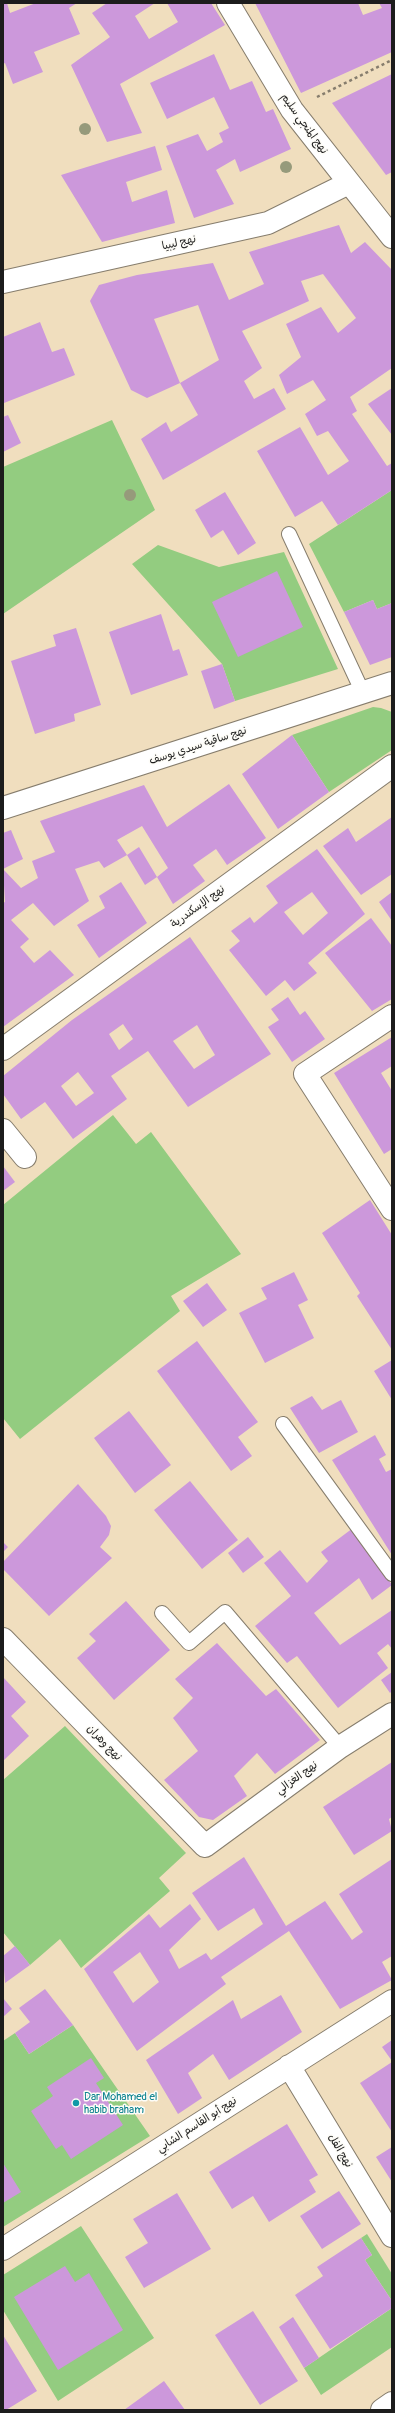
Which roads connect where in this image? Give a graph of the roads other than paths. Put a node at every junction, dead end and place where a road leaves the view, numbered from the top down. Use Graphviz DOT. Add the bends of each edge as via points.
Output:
graph roads {
  1 [pos="228,3"];
  2 [pos="349,184"];
  3 [pos="392,236"];
  4 [pos="3,282"];
  5 [pos="289,534"];
  6 [pos="392,683"];
  7 [pos="392,692"];
  8 [pos="363,693"];
  9 [pos="392,766"];
  10 [pos="3,808"];
  11 [pos="392,1016"];
  12 [pos="3,1049"];
  13 [pos="3,1130"];
  14 [pos="25,1156"];
  15 [pos="392,1209"];
  16 [pos="283,1424"];
  17 [pos="392,1574"];
  18 [pos="162,1612"];
  19 [pos="3,1639"];
  20 [pos="392,1714"];
  21 [pos="340,1747"];
  22 [pos="205,1846"];
  23 [pos="392,2001"];
  24 [pos="288,2066"];
  25 [pos="392,2236"];
  26 [pos="3,2249"];
  27 [pos="392,2403"];
  28 [pos="382,2410"];
  1 -- 2 [label="street, نهج المنجي سليم" via="292,110"];
  2 -- 3 [label="street, نهج المنجي سليم"];
  2 -- 4 [label="street, نهج ليبيا" via="268,223"];
  5 -- 8 [label="lane"];
  6 -- 8 [label="street, نهج ساقية سيدي يوسف"];
  7 -- 8 [label="street" via="376,690"];
  8 -- 10 [label="street, نهج ساقية سيدي يوسف"];
  9 -- 12 [label="street, نهج الإسكندرية"];
  11 -- 15 [label="street" via="304,1074"];
  13 -- 14 [label="street"];
  16 -- 17 [label="lane"];
  18 -- 21 [label="lane" via="189,1643 225,1612"];
  19 -- 22 [label="street, نهج وهران"];
  20 -- 21 [label="street, نهج الغزالي"];
  21 -- 22 [label="street, نهج الغزالي"];
  23 -- 24 [label="street, نهج أبو القاسم الشابي"];
  24 -- 25 [label="street, نهج الفل"];
  24 -- 26 [label="street, نهج أبو القاسم الشابي"];
  27 -- 28 [label="street"];
}
